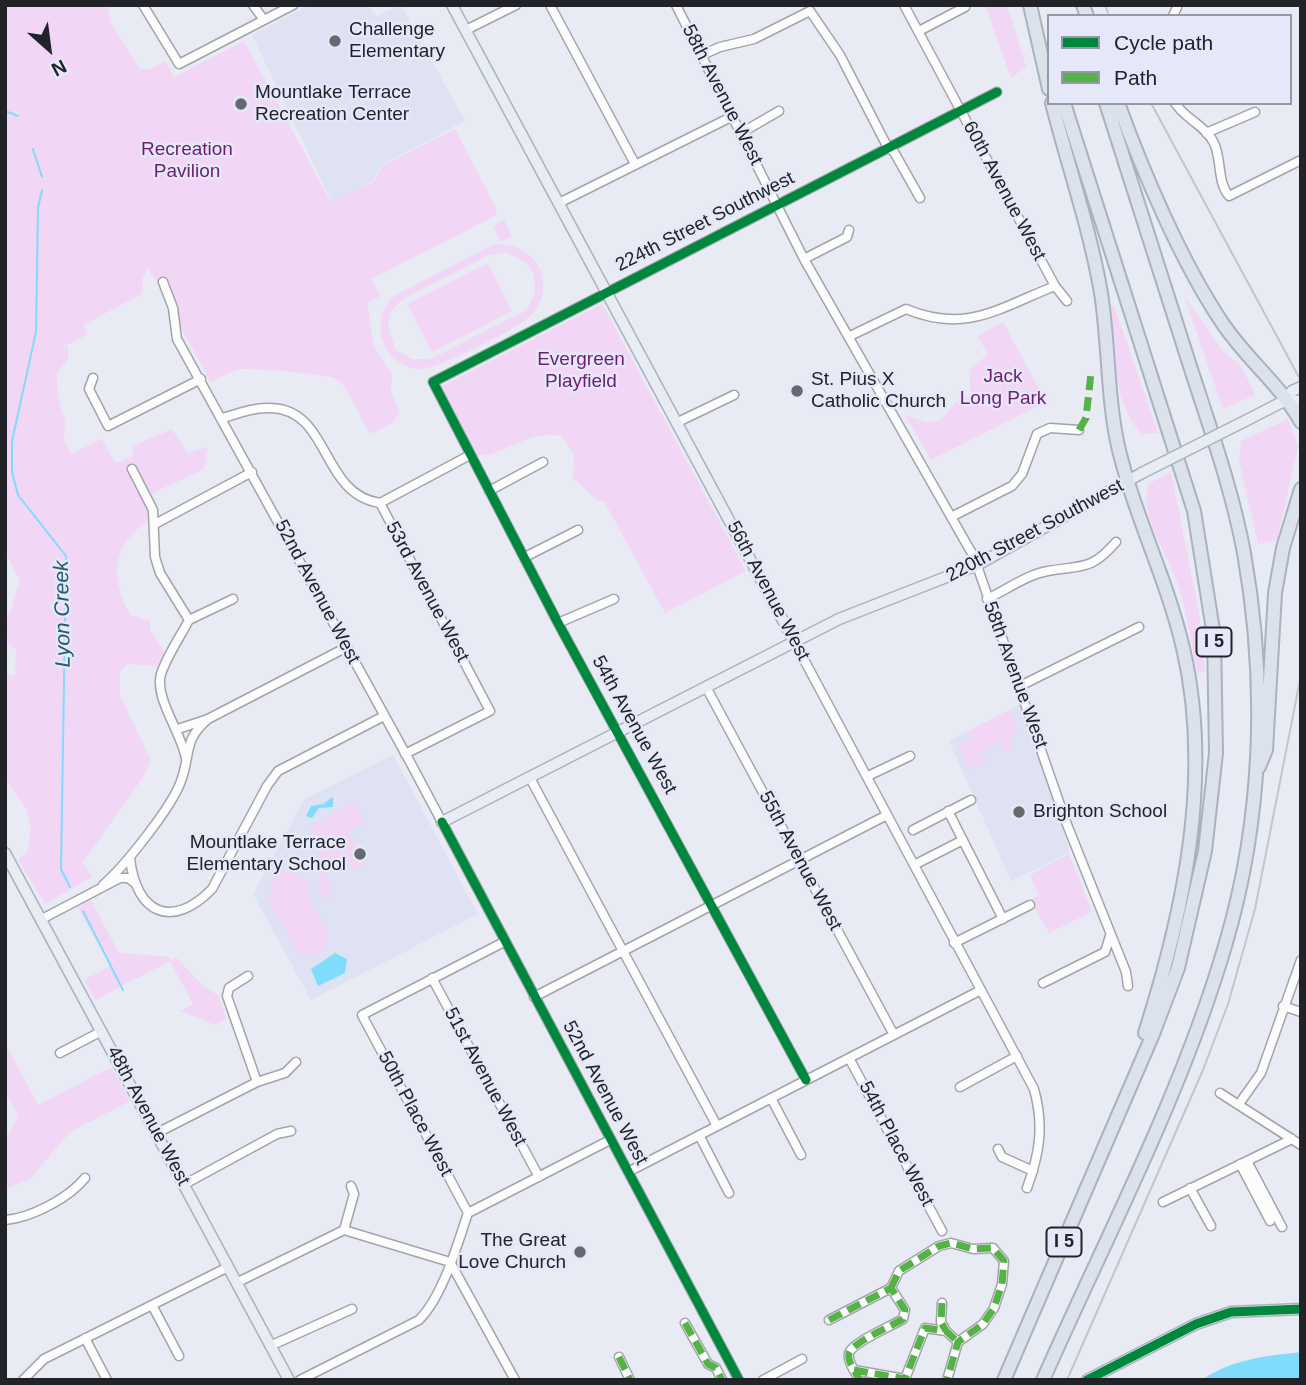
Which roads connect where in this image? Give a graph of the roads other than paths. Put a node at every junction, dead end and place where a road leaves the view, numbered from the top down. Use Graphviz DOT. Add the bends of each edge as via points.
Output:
graph roads {
  1 [pos="143,5"];
  2 [pos="253,5"];
  3 [pos="293,5"];
  4 [pos="452,5"];
  5 [pos="516,5"];
  6 [pos="550,5"];
  7 [pos="676,5"];
  8 [pos="904,5"];
  9 [pos="1031,5"];
  10 [pos="965,6"];
  11 [pos="264,20"];
  12 [pos="466,30"];
  13 [pos="919,31"];
  14 [pos="1047,50"];
  15 [pos="702,55"];
  16 [pos="1047,80"];
  17 [pos="996,92"];
  18 [pos="1053,105"];
  19 [pos="1065,105"];
  20 [pos="1107,105"];
  21 [pos="1119,105"];
  22 [pos="1177,105"];
  23 [pos="779,111"];
  24 [pos="961,111"];
  25 [pos="1255,112"];
  26 [pos="733,116"];
  27 [pos="741,133"];
  28 [pos="1206,133"];
  29 [pos="888,148"];
  30 [pos="1301,160"];
  31 [pos="635,164"];
  32 [pos="920,198"];
  33 [pos="559,204"];
  34 [pos="777,205"];
  35 [pos="849,230"];
  36 [pos="804,259"];
  37 [pos="163,282"];
  38 [pos="1055,286"];
  39 [pos="607,291"];
  40 [pos="1068,301"];
  41 [pos="850,336"];
  42 [pos="93,378"];
  43 [pos="201,379"];
  44 [pos="433,386"];
  45 [pos="1301,387"];
  46 [pos="734,395"];
  47 [pos="1286,400"];
  48 [pos="1301,401"];
  49 [pos="223,418"];
  50 [pos="678,422"];
  51 [pos="1301,422"];
  52 [pos="1079,429"];
  53 [pos="470,455"];
  54 [pos="543,462"];
  55 [pos="132,469"];
  56 [pos="252,472"];
  57 [pos="1128,482"];
  58 [pos="1301,489"];
  59 [pos="489,491"];
  60 [pos="380,503"];
  61 [pos="953,516"];
  62 [pos="155,523"];
  63 [pos="578,530"];
  64 [pos="1116,542"];
  65 [pos="525,558"];
  66 [pos="977,565"];
  67 [pos="233,599"];
  68 [pos="614,599"];
  69 [pos="987,599"];
  70 [pos="189,620"];
  71 [pos="558,623"];
  72 [pos="1139,627"];
  73 [pos="794,641"];
  74 [pos="347,647"];
  75 [pos="1020,686"];
  76 [pos="706,687"];
  77 [pos="384,716"];
  78 [pos="208,719"];
  79 [pos="178,729"];
  80 [pos="617,732"];
  81 [pos="405,754"];
  82 [pos="910,756"];
  83 [pos="186,759"];
  84 [pos="868,776"];
  85 [pos="1256,776"];
  86 [pos="530,778"];
  87 [pos="971,800"];
  88 [pos="948,811"];
  89 [pos="887,815"];
  90 [pos="442,822"];
  91 [pos="913,830"];
  92 [pos="963,841"];
  93 [pos="6,854"];
  94 [pos="130,858"];
  95 [pos="800,860"];
  96 [pos="914,865"];
  97 [pos="135,883"];
  98 [pos="103,885"];
  99 [pos="1030,905"];
  100 [pos="712,906"];
  101 [pos="1003,919"];
  102 [pos="40,920"];
  103 [pos="1110,936"];
  104 [pos="504,942"];
  105 [pos="954,943"];
  106 [pos="624,951"];
  107 [pos="1301,960"];
  108 [pos="248,976"];
  109 [pos="432,978"];
  110 [pos="1043,983"];
  111 [pos="1128,986"];
  112 [pos="979,991"];
  113 [pos="534,997"];
  114 [pos="1283,1006"];
  115 [pos="1301,1012"];
  116 [pos="102,1031"];
  117 [pos="894,1035"];
  118 [pos="60,1053"];
  119 [pos="1017,1056"];
  120 [pos="849,1058"];
  121 [pos="296,1062"];
  122 [pos="806,1080"];
  123 [pos="257,1082"];
  124 [pos="960,1087"];
  125 [pos="1220,1093"];
  126 [pos="771,1098"];
  127 [pos="1123,1104"];
  128 [pos="1239,1104"];
  129 [pos="717,1126"];
  130 [pos="291,1131"];
  131 [pos="157,1133"];
  132 [pos="699,1135"];
  133 [pos="1292,1139"];
  134 [pos="610,1140"];
  135 [pos="1301,1145"];
  136 [pos="998,1149"];
  137 [pos="801,1155"];
  138 [pos="1243,1162"];
  139 [pos="1033,1171"];
  140 [pos="628,1172"];
  141 [pos="539,1177"];
  142 [pos="85,1178"];
  143 [pos="185,1184"];
  144 [pos="351,1186"];
  145 [pos="1027,1188"];
  146 [pos="1191,1188"];
  147 [pos="729,1193"];
  148 [pos="1163,1202"];
  149 [pos="468,1213"];
  150 [pos="5,1220"];
  151 [pos="1270,1221"];
  152 [pos="1211,1226"];
  153 [pos="1282,1227"];
  154 [pos="344,1230"];
  155 [pos="942,1231"];
  156 [pos="450,1262"];
  157 [pos="228,1266"];
  158 [pos="236,1283"];
  159 [pos="891,1288"];
  160 [pos="943,1303"];
  161 [pos="152,1305"];
  162 [pos="352,1309"];
  163 [pos="1301,1309"];
  164 [pos="829,1320"];
  165 [pos="685,1323"];
  166 [pos="946,1331"];
  167 [pos="85,1338"];
  168 [pos="958,1342"];
  169 [pos="270,1346"];
  170 [pos="179,1356"];
  171 [pos="619,1357"];
  172 [pos="802,1359"];
  173 [pos="853,1370"];
  174 [pos="1046,1374"];
  175 [pos="1092,1379"];
  176 [pos="23,1380"];
  177 [pos="107,1380"];
  178 [pos="289,1380"];
  179 [pos="300,1380"];
  180 [pos="515,1380"];
  181 [pos="630,1380"];
  182 [pos="722,1380"];
  183 [pos="740,1380"];
  184 [pos="762,1380"];
  185 [pos="860,1380"];
  186 [pos="947,1380"];
  187 [pos="1004,1380"];
  1 -- 11 [label="street" via="179,64"];
  2 -- 11 [label="street"];
  3 -- 11 [label="street"];
  4 -- 12 [label="main road, 56th Avenue West"];
  5 -- 12 [label="street"];
  6 -- 31 [label="street"];
  7 -- 15 [label="street, 58th Avenue West"];
  8 -- 13 [label="street, 60th Avenue West"];
  9 -- 14 [label="highway"];
  9 -- 16 [label="highway"];
  10 -- 13 [label="street"];
  12 -- 33 [label="main road, 56th Avenue West"];
  13 -- 24 [label="street, 60th Avenue West"];
  15 -- 26 [label="street, 58th Avenue West"];
  15 -- 29 [label="street" via="754,39 810,11 840,55"];
  17 -- 24 [label="street, 224th Street Southwest"];
  18 -- 57 [label="highway" via="1099,283 1112,417"];
  19 -- 127 [label="highway, I 5" via="1185,477 1203,558 1216,668 1216,753 1198,890 1178,968"];
  20 -- 85 [label="highway, I 5" via="1222,463 1243,549 1257,665"];
  21 -- 47 [label="highway" via="1200,287 1240,347"];
  22 -- 28 [label="street"];
  23 -- 27 [label="street"];
  24 -- 29 [label="street, 224th Street Southwest"];
  24 -- 38 [label="street, 60th Avenue West"];
  25 -- 28 [label="street"];
  26 -- 27 [label="street, 58th Avenue West"];
  26 -- 31 [label="street"];
  27 -- 34 [label="street, 58th Avenue West"];
  28 -- 30 [label="street" via="1213,140 1223,188 1229,196"];
  29 -- 32 [label="street"];
  29 -- 34 [label="street, 224th Street Southwest"];
  31 -- 33 [label="street"];
  33 -- 39 [label="main road, 56th Avenue West"];
  34 -- 36 [label="street, 58th Avenue West"];
  34 -- 39 [label="street, 224th Street Southwest"];
  35 -- 36 [label="street" via="847,237"];
  36 -- 41 [label="street, 58th Avenue West"];
  37 -- 43 [label="street, 52nd Avenue West" via="173,308 177,339"];
  38 -- 40 [label="street, 60th Avenue West"];
  38 -- 41 [label="street" via="954,321 906,309"];
  39 -- 44 [label="street, 224th Street Southwest" via="438,378"];
  39 -- 50 [label="main road, 56th Avenue West"];
  41 -- 61 [label="street, 58th Avenue West"];
  42 -- 43 [label="street" via="89,389 108,426"];
  43 -- 49 [label="street, 52nd Avenue West"];
  44 -- 53 [label="street, 54th Avenue West"];
  45 -- 47 [label="main road, 220th Street Southwest"];
  46 -- 50 [label="street"];
  47 -- 48 [label="main road"];
  47 -- 51 [label="highway"];
  47 -- 57 [label="main road, 220th Street Southwest, bridge"];
  49 -- 56 [label="street, 52nd Avenue West"];
  49 -- 60 [label="street, 53rd Avenue West" via="273,407 299,418 319,441 344,486 365,500"];
  50 -- 73 [label="main road, 56th Avenue West"];
  52 -- 61 [label="street" via="1050,428 1037,434 1022,474 1012,486"];
  53 -- 59 [label="street, 54th Avenue West"];
  53 -- 60 [label="street"];
  54 -- 59 [label="street"];
  55 -- 62 [label="street"];
  56 -- 62 [label="street"];
  56 -- 74 [label="street, 52nd Avenue West"];
  57 -- 66 [label="main road, 220th Street Southwest"];
  57 -- 127 [label="highway" via="1184,649 1192,698 1195,777 1178,910 1163,976"];
  58 -- 85 [label="highway" via="1278,577 1266,750"];
  59 -- 65 [label="street, 54th Avenue West"];
  60 -- 81 [label="street, 53rd Avenue West" via="491,711"];
  61 -- 66 [label="street, 58th Avenue West"];
  62 -- 70 [label="street" via="153,541 160,573"];
  63 -- 65 [label="street"];
  64 -- 69 [label="street" via="1087,567 1047,571"];
  65 -- 71 [label="street, 54th Avenue West"];
  66 -- 69 [label="street, 58th Avenue West"];
  66 -- 73 [label="main road, 220th Street Southwest"];
  67 -- 70 [label="street"];
  68 -- 71 [label="street"];
  69 -- 75 [label="street, 58th Avenue West"];
  70 -- 79 [label="street" via="161,675 160,689"];
  71 -- 80 [label="street, 54th Avenue West"];
  72 -- 75 [label="street"];
  73 -- 76 [label="main road, 220th Street Southwest"];
  73 -- 84 [label="street, 56th Avenue West"];
  74 -- 77 [label="street, 52nd Avenue West"];
  74 -- 78 [label="street"];
  75 -- 103 [label="street, 58th Avenue West"];
  76 -- 80 [label="main road, 220th Street Southwest"];
  76 -- 95 [label="street, 55th Avenue West"];
  77 -- 81 [label="street, 52nd Avenue West"];
  77 -- 97 [label="street" via="278,771 204,897 171,913 160,913"];
  78 -- 79 [label="street"];
  78 -- 83 [label="street" via="190,738"];
  79 -- 83 [label="street"];
  80 -- 86 [label="main road, 220th Street Southwest"];
  80 -- 100 [label="street, 54th Avenue West"];
  81 -- 90 [label="street, 52nd Avenue West"];
  82 -- 84 [label="street"];
  83 -- 94 [label="street" via="181,783"];
  84 -- 89 [label="street, 56th Avenue West"];
  85 -- 174 [label="highway, I 5" via="1237,901 1212,987 1159,1123"];
  86 -- 90 [label="main road, 220th Street Southwest"];
  86 -- 106 [label="street"];
  87 -- 88 [label="street"];
  88 -- 91 [label="street"];
  88 -- 92 [label="street"];
  89 -- 95 [label="street"];
  89 -- 96 [label="street, 56th Avenue West"];
  90 -- 104 [label="street, 52nd Avenue West"];
  92 -- 96 [label="street"];
  92 -- 101 [label="street"];
  93 -- 102 [label="main road, 48th Avenue West"];
  94 -- 97 [label="street"];
  94 -- 98 [label="street"];
  95 -- 100 [label="street"];
  95 -- 117 [label="street, 55th Avenue West"];
  96 -- 105 [label="street, 56th Avenue West"];
  97 -- 98 [label="street" via="124,877"];
  98 -- 102 [label="street"];
  99 -- 101 [label="street"];
  100 -- 106 [label="street"];
  100 -- 122 [label="street, 54th Avenue West"];
  101 -- 105 [label="street"];
  102 -- 116 [label="main road, 48th Avenue West"];
  103 -- 110 [label="street" via="1105,951"];
  103 -- 111 [label="street, 58th Avenue West"];
  104 -- 109 [label="street"];
  104 -- 113 [label="street, 52nd Avenue West"];
  105 -- 112 [label="street, 56th Avenue West"];
  106 -- 113 [label="street"];
  106 -- 129 [label="street"];
  107 -- 114 [label="street"];
  108 -- 123 [label="street" via="229,988 227,996"];
  109 -- 141 [label="street, 51st Avenue West"];
  109 -- 149 [label="street, 50th Place West" via="362,1015"];
  112 -- 117 [label="street"];
  112 -- 119 [label="street, 56th Avenue West"];
  113 -- 134 [label="street, 52nd Avenue West"];
  114 -- 115 [label="street"];
  114 -- 128 [label="street" via="1261,1073"];
  116 -- 118 [label="street"];
  116 -- 131 [label="main road, 48th Avenue West"];
  117 -- 120 [label="street"];
  119 -- 124 [label="street"];
  119 -- 139 [label="street, 56th Avenue West" via="1041,1114 1040,1147"];
  120 -- 122 [label="street"];
  120 -- 155 [label="street, 54th Place West"];
  121 -- 123 [label="street" via="285,1073"];
  122 -- 126 [label="street"];
  123 -- 131 [label="street"];
  125 -- 128 [label="street"];
  126 -- 129 [label="street"];
  126 -- 137 [label="street"];
  127 -- 187 [label="highway, I 5"];
  128 -- 133 [label="street"];
  129 -- 132 [label="street"];
  130 -- 143 [label="street" via="277,1134"];
  131 -- 143 [label="main road, 48th Avenue West"];
  132 -- 140 [label="street"];
  132 -- 147 [label="street"];
  133 -- 135 [label="street"];
  133 -- 138 [label="street"];
  134 -- 140 [label="street, 52nd Avenue West"];
  134 -- 141 [label="street"];
  136 -- 139 [label="street" via="1002,1157"];
  138 -- 146 [label="street"];
  138 -- 151 [label="street"];
  138 -- 153 [label="street"];
  139 -- 145 [label="street, 56th Avenue West"];
  140 -- 183 [label="street, 52nd Avenue West"];
  141 -- 149 [label="street"];
  142 -- 150 [label="street" via="76,1189 19,1219"];
  143 -- 157 [label="main road, 48th Avenue West"];
  144 -- 154 [label="street" via="354,1194"];
  146 -- 148 [label="street"];
  146 -- 152 [label="street"];
  149 -- 156 [label="street"];
  154 -- 156 [label="street"];
  154 -- 158 [label="street"];
  156 -- 179 [label="street" via="419,1320"];
  156 -- 180 [label="street"];
  157 -- 158 [label="main road, 48th Avenue West"];
  157 -- 161 [label="street"];
  158 -- 169 [label="main road, 48th Avenue West"];
  159 -- 164 [label="street"];
  159 -- 168 [label="street" via="900,1271 939,1246 993,1248 1004,1261 994,1308 983,1324"];
  159 -- 173 [label="street" via="905,1310 903,1319 855,1345 849,1354"];
  160 -- 166 [label="street" via="941,1322"];
  161 -- 167 [label="street"];
  161 -- 170 [label="street"];
  162 -- 169 [label="street"];
  163 -- 175 [label="main road" via="1231,1312 1196,1324"];
  165 -- 182 [label="street"];
  166 -- 168 [label="street"];
  166 -- 173 [label="street" via="925,1328 905,1379"];
  167 -- 176 [label="street" via="44,1359"];
  167 -- 177 [label="street"];
  168 -- 186 [label="street"];
  169 -- 178 [label="main road, 48th Avenue West"];
  171 -- 181 [label="street"];
  172 -- 184 [label="street"];
  173 -- 185 [label="street"];
}
